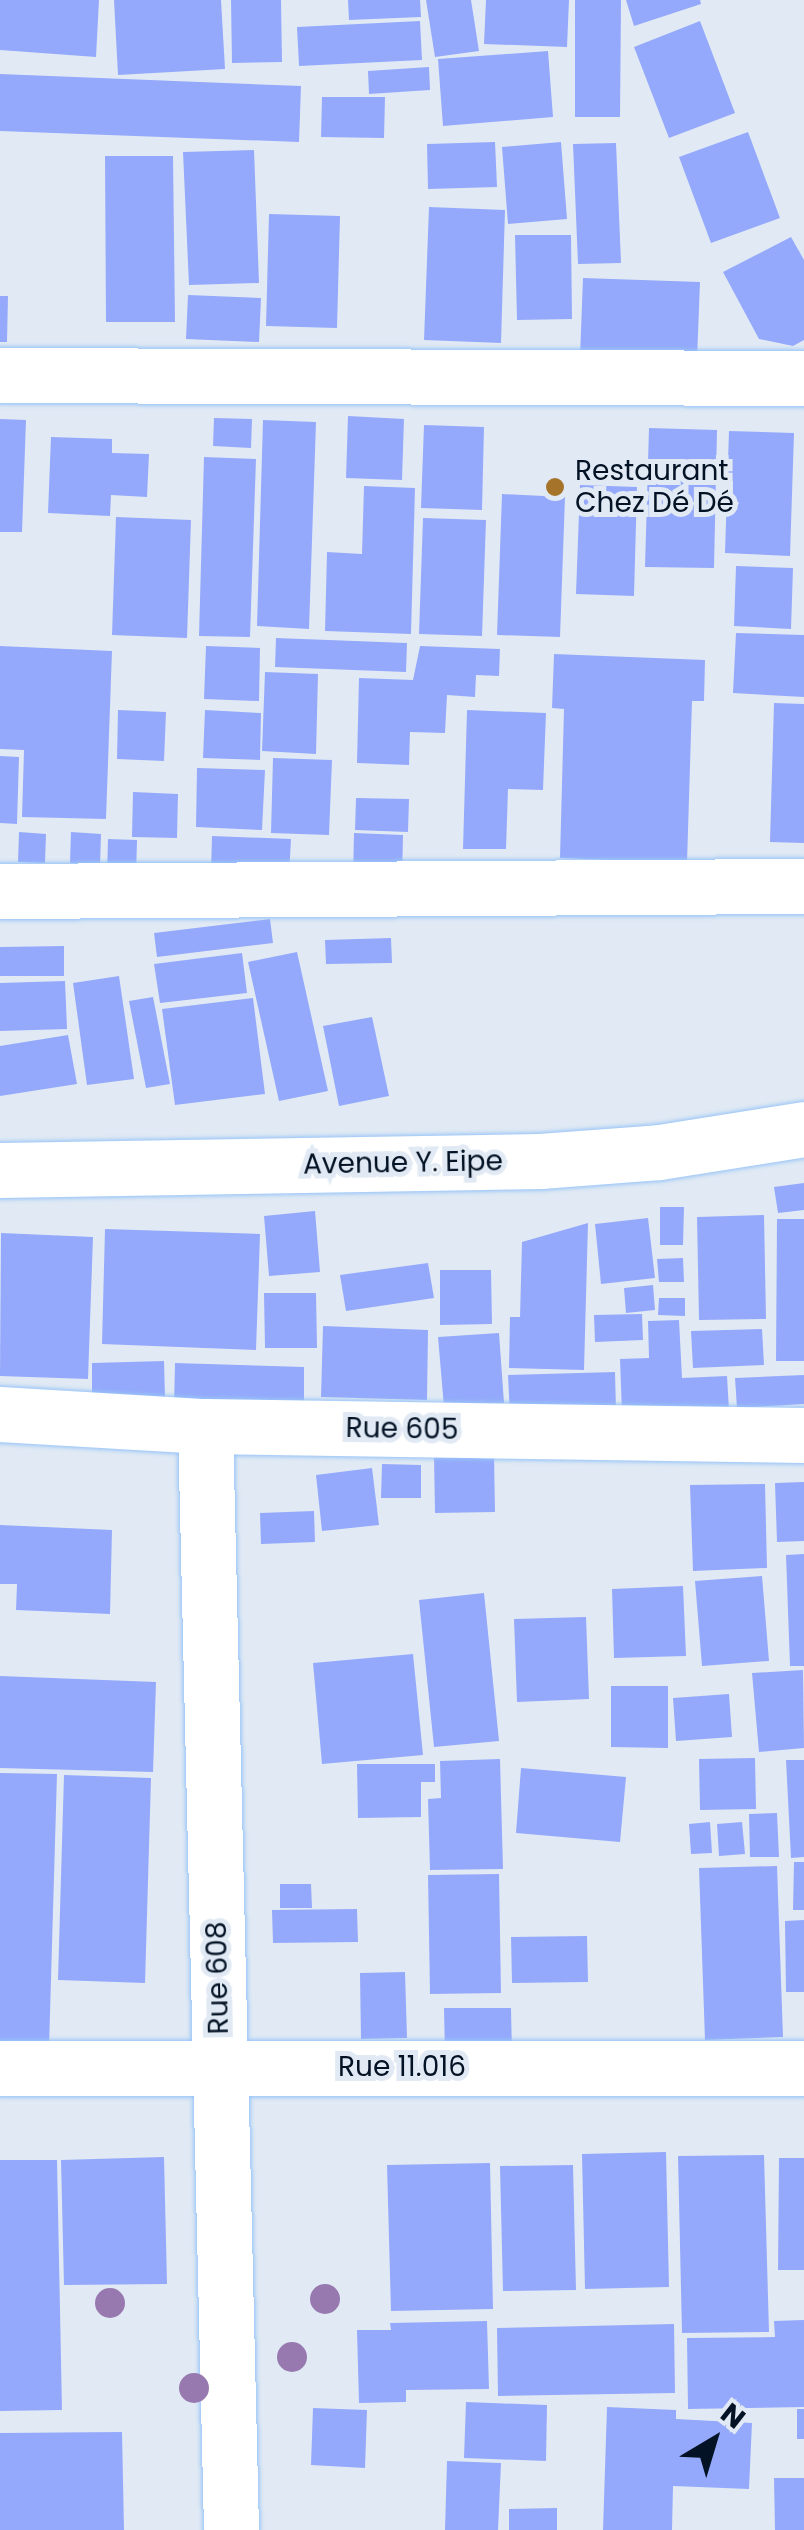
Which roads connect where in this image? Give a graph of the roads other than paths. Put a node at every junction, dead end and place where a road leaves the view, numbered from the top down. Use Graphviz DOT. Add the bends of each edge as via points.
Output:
graph roads {
  1 [pos="0,374"];
  2 [pos="804,378"];
  3 [pos="804,886"];
  4 [pos="0,891"];
  5 [pos="804,1129"];
  6 [pos="0,1170"];
  7 [pos="0,1414"];
  8 [pos="205,1426"];
  9 [pos="804,1435"];
  10 [pos="220,2066"];
  11 [pos="0,2068"];
  12 [pos="804,2068"];
  13 [pos="231,2530"];
  1 -- 2 [label="street"];
  3 -- 4 [label="street"];
  5 -- 6 [label="street, Avenue Y. Eipe" via="659,1152 540,1161"];
  7 -- 8 [label="street, Rue 605"];
  8 -- 9 [label="street, Rue 605"];
  8 -- 10 [label="street, Rue 608"];
  10 -- 11 [label="street, Rue 11.016"];
  10 -- 12 [label="street, Rue 11.016"];
  10 -- 13 [label="street, Rue 608"];
}
